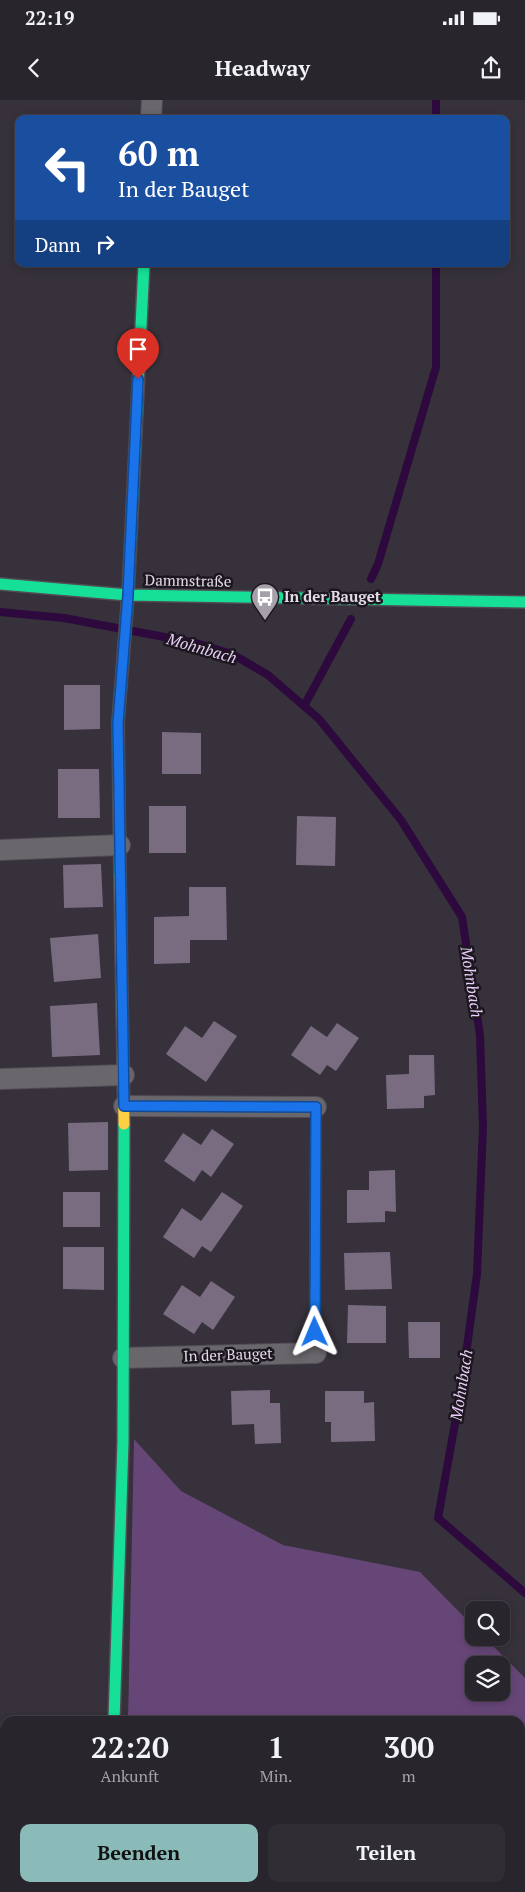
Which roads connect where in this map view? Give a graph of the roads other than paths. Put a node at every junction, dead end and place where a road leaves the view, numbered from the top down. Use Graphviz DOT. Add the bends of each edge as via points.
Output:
graph roads {
  1 [pos="152,100"];
  2 [pos="151,115"];
  3 [pos="144,267"];
  4 [pos="0,584"];
  5 [pos="128,595"];
  6 [pos="525,602"];
  7 [pos="120,845"];
  8 [pos="0,850"];
  9 [pos="124,1075"];
  10 [pos="0,1079"];
  11 [pos="124,1106"];
  12 [pos="316,1107"];
  13 [pos="316,1352"];
  14 [pos="123,1358"];
  15 [pos="114,1716"];
  1 -- 2 [label="street"];
  3 -- 5 [label="street"];
  4 -- 5 [label="street, Dammstraße"];
  5 -- 6 [label="street, Dammstraße"];
  5 -- 7 [label="street" via="118,723"];
  7 -- 8 [label="street"];
  7 -- 9 [label="street"];
  9 -- 10 [label="street"];
  9 -- 11 [label="street"];
  11 -- 12 [label="street, In der Bauget"];
  11 -- 14 [label="street"];
  12 -- 13 [label="lane, In der Bauget"];
  13 -- 14 [label="street, In der Bauget"];
  14 -- 15 [label="street"];
}
